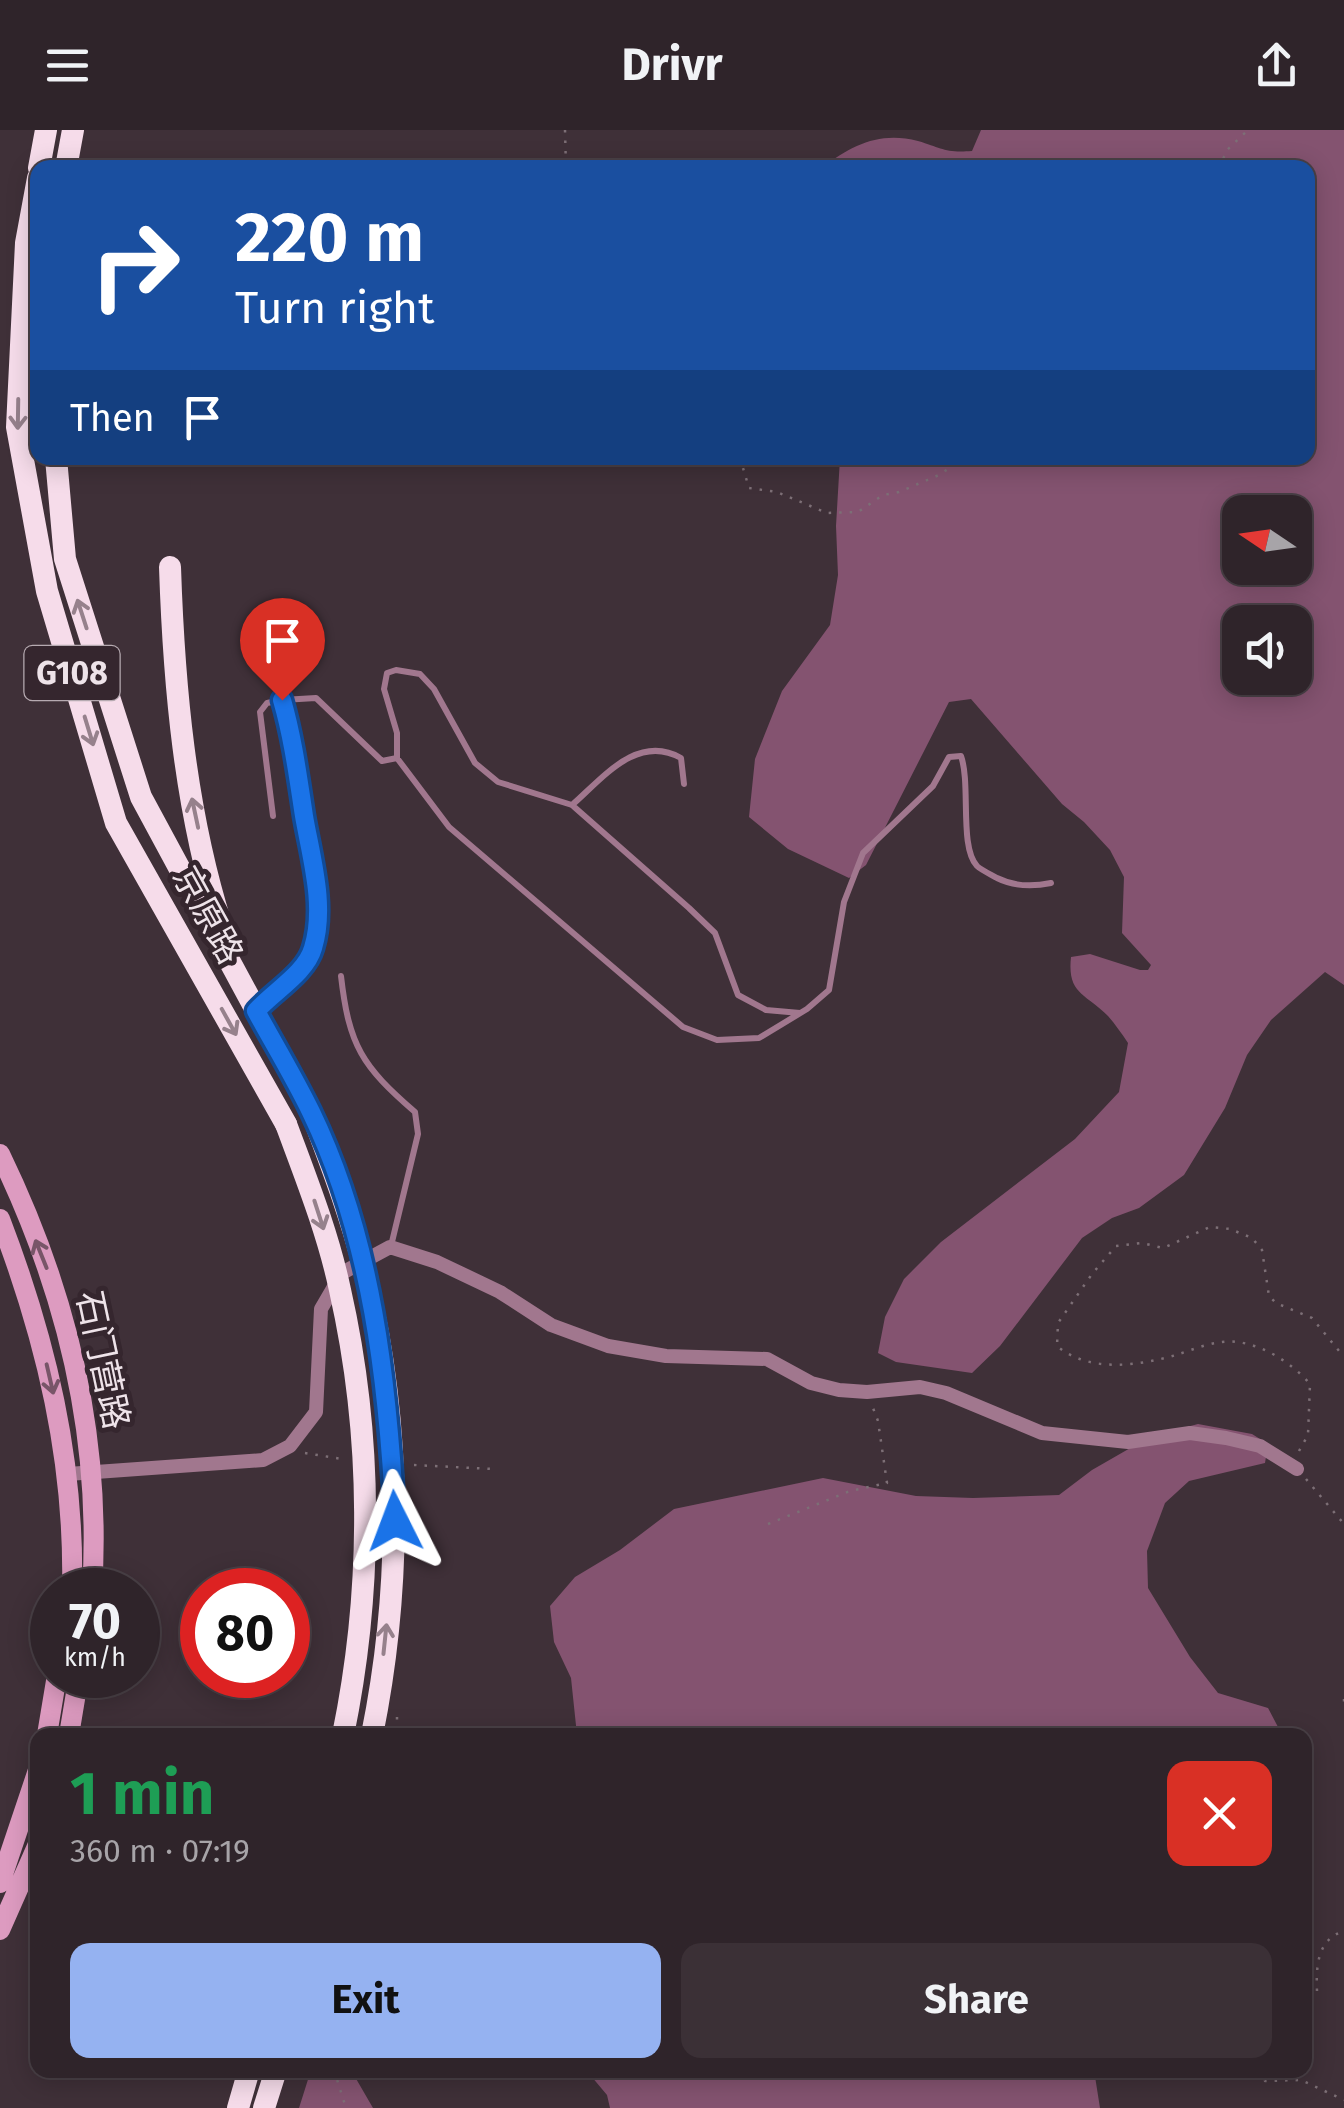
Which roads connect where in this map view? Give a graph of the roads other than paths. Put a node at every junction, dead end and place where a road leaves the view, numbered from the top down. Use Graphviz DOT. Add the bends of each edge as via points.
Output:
graph roads {
  1 [pos="46,130"];
  2 [pos="73,130"];
  3 [pos="41,160"];
  4 [pos="67,160"];
  5 [pos="30,222"];
  6 [pos="57,465"];
  7 [pos="170,567"];
  8 [pos="282,700"];
  9 [pos="397,758"];
  10 [pos="684,784"];
  11 [pos="572,805"];
  12 [pos="273,816"];
  13 [pos="1052,883"];
  14 [pos="237,975"];
  15 [pos="342,976"];
  16 [pos="256,1011"];
  17 [pos="800,1014"];
  18 [pos="0,1154"];
  19 [pos="6,1181"];
  20 [pos="11,1206"];
  21 [pos="0,1219"];
  22 [pos="390,1247"];
  23 [pos="1294,1467"];
  24 [pos="91,1472"];
  25 [pos="68,1474"];
  26 [pos="71,1568"];
  27 [pos="92,1568"];
  28 [pos="53,1698"];
  29 [pos="75,1698"];
  30 [pos="47,1728"];
  31 [pos="70,1728"];
  32 [pos="344,1728"];
  33 [pos="373,1728"];
  34 [pos="30,1794"];
  35 [pos="30,1862"];
  36 [pos="0,1883"];
  37 [pos="0,1930"];
  38 [pos="247,2078"];
  39 [pos="273,2078"];
  40 [pos="238,2108"];
  41 [pos="264,2108"];
  1 -- 3 [label="highway"];
  2 -- 4 [label="highway"];
  5 -- 32 [label="highway, 京原路 / G108, one-way, bridge" via="17,428 47,591 116,822 286,1124 340,1288 363,1442 367,1521"];
  14 -- 6 [label="highway, 京原路 / G108, one-way" via="140,797 65,559"];
  14 -- 7 [label="highway, one-way" via="191,794"];
  8 -- 9 [label="lane" via="316,698 382,762"];
  8 -- 12 [label="lane" via="260,712"];
  8 -- 16 [label="lane" via="317,916 313,949 299,971"];
  9 -- 11 [label="lane" via="384,689 386,674 396,670 428,682 474,763 498,782"];
  9 -- 17 [label="lane" via="449,827 683,1027 717,1040 759,1038"];
  10 -- 11 [label="lane" via="681,758 668,751 626,756"];
  11 -- 17 [label="lane" via="715,933 738,995 766,1010"];
  13 -- 17 [label="lane" via="1030,888 976,865 969,848 968,774 961,756 949,757 933,786 863,853 844,902 829,990"];
  14 -- 16 [label="highway, 京原路 / G108"];
  15 -- 22 [label="lane" via="346,1020 362,1058 415,1112 418,1134"];
  33 -- 16 [label="highway, 京原路 / G108, one-way, bridge" via="395,1521 391,1440 368,1282 312,1114"];
  18 -- 19 [label="main road, 石门营路"];
  19 -- 20 [label="main road, 石门营路"];
  24 -- 20 [label="main road, 石门营路, one-way" via="86,1409 56,1290"];
  21 -- 25 [label="main road, 石门营路, one-way" via="45,1357"];
  22 -- 23 [label="street" via="437,1262 551,1326 608,1346 666,1356 767,1359 812,1383 867,1392 920,1387 1042,1433 1128,1442 1190,1433 1226,1438 1260,1446"];
  22 -- 24 [label="street" via="342,1272 321,1309 316,1412 290,1446 262,1460"];
  24 -- 25 [label="street"];
  24 -- 27 [label="main road, 石门营路"];
  25 -- 26 [label="main road, 石门营路"];
  28 -- 30 [label="main road"];
  29 -- 31 [label="main road"];
  34 -- 36 [label="main road"];
  35 -- 37 [label="main road"];
  38 -- 40 [label="highway"];
  39 -- 41 [label="highway"];
}
